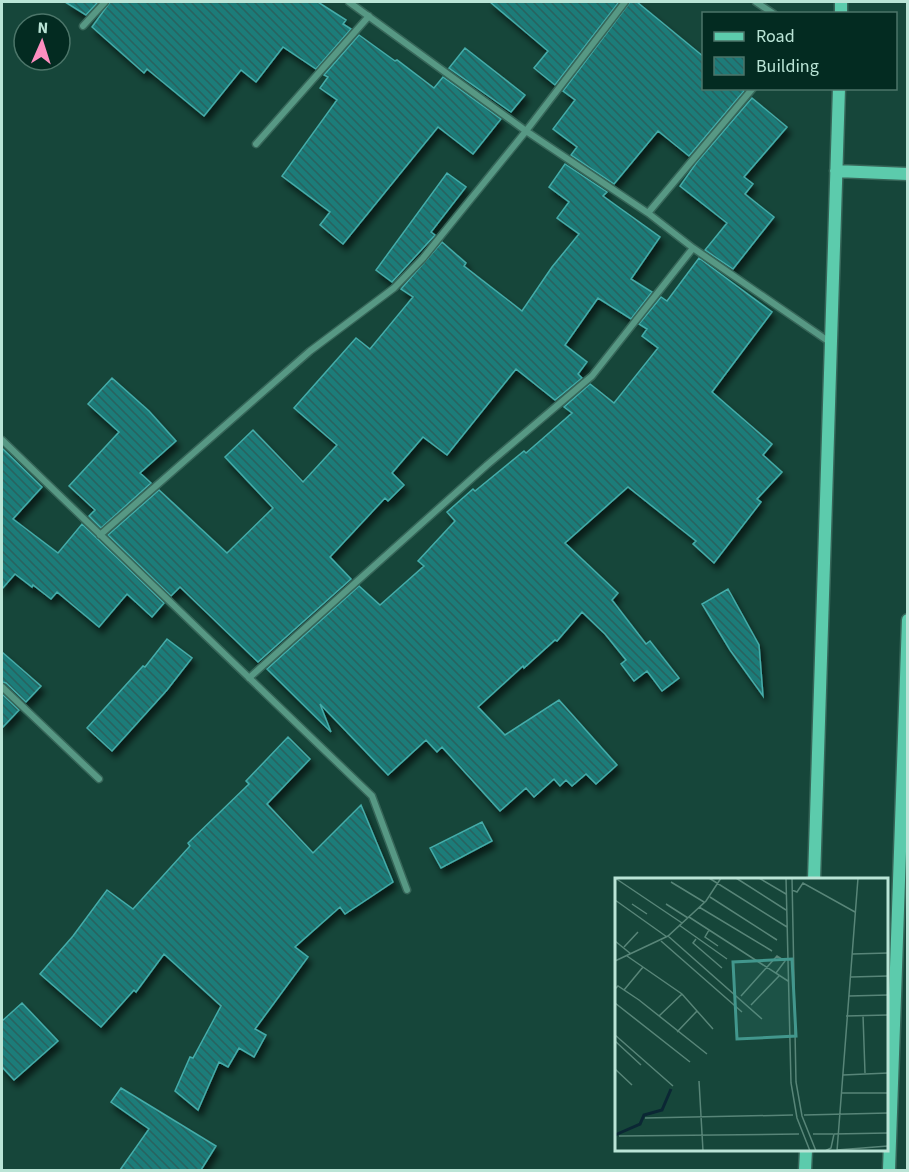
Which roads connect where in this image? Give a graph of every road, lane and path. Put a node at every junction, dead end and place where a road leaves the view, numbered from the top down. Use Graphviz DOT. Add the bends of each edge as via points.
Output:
graph roads {
  1 [pos="105,2"];
  2 [pos="349,2"];
  3 [pos="626,2"];
  4 [pos="756,2"];
  5 [pos="771,12"];
  6 [pos="369,16"];
  7 [pos="84,26"];
  8 [pos="751,90"];
  9 [pos="839,90"];
  10 [pos="526,131"];
  11 [pos="256,144"];
  12 [pos="836,171"];
  13 [pos="908,174"];
  14 [pos="648,213"];
  15 [pos="693,248"];
  16 [pos="831,344"];
  17 [pos="2,440"];
  18 [pos="100,535"];
  19 [pos="908,620"];
  20 [pos="249,678"];
  21 [pos="2,687"];
  22 [pos="99,779"];
  23 [pos="814,878"];
  24 [pos="407,890"];
  25 [pos="806,1151"];
  26 [pos="805,1170"];
  27 [pos="890,1170"];
  1 -- 7 [label="street"];
  2 -- 6 [label="street"];
  3 -- 10 [label="street"];
  4 -- 5 [label="street"];
  6 -- 10 [label="street"];
  6 -- 11 [label="street"];
  8 -- 14 [label="street"];
  9 -- 12 [label="street"];
  10 -- 14 [label="street"];
  10 -- 18 [label="street" via="394,288 309,351"];
  12 -- 13 [label="street"];
  12 -- 16 [label="street"];
  14 -- 15 [label="street"];
  15 -- 16 [label="street"];
  15 -- 20 [label="street" via="592,376"];
  16 -- 23 [label="street"];
  17 -- 18 [label="street"];
  18 -- 20 [label="street"];
  19 -- 27 [label="street"];
  20 -- 24 [label="street" via="372,796"];
  21 -- 22 [label="street"];
  25 -- 26 [label="street"];
}
